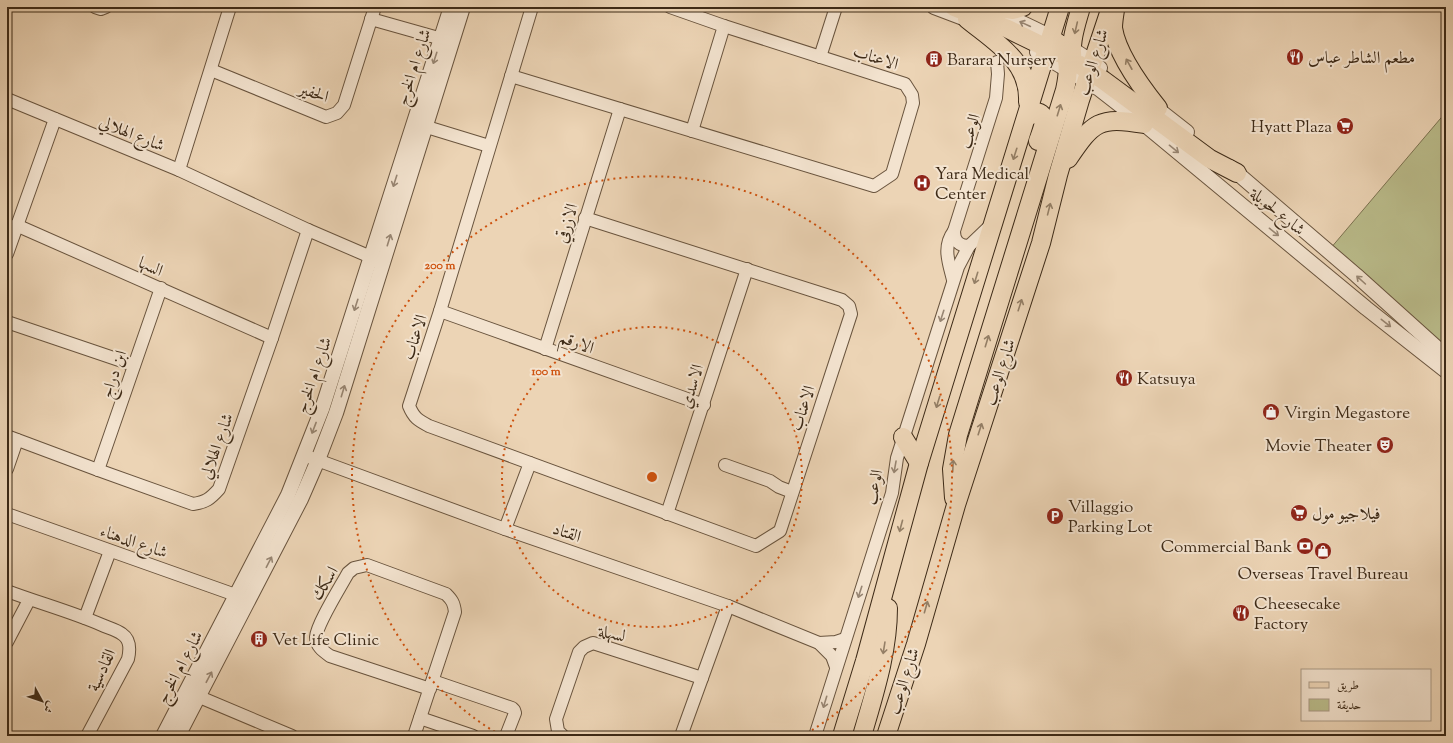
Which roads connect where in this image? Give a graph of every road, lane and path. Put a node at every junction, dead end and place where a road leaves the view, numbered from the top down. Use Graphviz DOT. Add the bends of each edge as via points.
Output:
graph roads {
  1 [pos="96,7"];
  2 [pos="106,7"];
  3 [pos="230,7"];
  4 [pos="375,7"];
  5 [pos="451,7"];
  6 [pos="463,7"];
  7 [pos="532,7"];
  8 [pos="670,7"];
  9 [pos="836,7"];
  10 [pos="934,7"];
  11 [pos="954,7"];
  12 [pos="986,7"];
  13 [pos="991,7"];
  14 [pos="1023,7"];
  15 [pos="1060,7"];
  16 [pos="1081,7"];
  17 [pos="1092,7"];
  18 [pos="1111,10"];
  19 [pos="967,19"];
  20 [pos="371,20"];
  21 [pos="724,26"];
  22 [pos="446,40"];
  23 [pos="1048,48"];
  24 [pos="820,57"];
  25 [pos="1070,59"];
  26 [pos="997,62"];
  27 [pos="211,70"];
  28 [pos="1089,71"];
  29 [pos="511,76"];
  30 [pos="7,99"];
  31 [pos="1158,108"];
  32 [pos="620,109"];
  33 [pos="1027,116"];
  34 [pos="55,119"];
  35 [pos="420,124"];
  36 [pos="1144,124"];
  37 [pos="692,131"];
  38 [pos="489,146"];
  39 [pos="179,170"];
  40 [pos="1237,173"];
  41 [pos="1058,175"];
  42 [pos="585,218"];
  43 [pos="993,224"];
  44 [pos="16,225"];
  45 [pos="308,230"];
  46 [pos="954,231"];
  47 [pos="968,246"];
  48 [pos="7,254"];
  49 [pos="377,260"];
  50 [pos="747,269"];
  51 [pos="953,280"];
  52 [pos="161,288"];
  53 [pos="1377,294"];
  54 [pos="1366,308"];
  55 [pos="997,309"];
  56 [pos="440,311"];
  57 [pos="7,322"];
  58 [pos="272,338"];
  59 [pos="546,348"];
  60 [pos="1446,356"];
  61 [pos="134,365"];
  62 [pos="1446,371"];
  63 [pos="704,405"];
  64 [pos="903,437"];
  65 [pos="12,438"];
  66 [pos="304,455"];
  67 [pos="318,460"];
  68 [pos="530,463"];
  69 [pos="919,463"];
  70 [pos="725,465"];
  71 [pos="7,469"];
  72 [pos="98,470"];
  73 [pos="792,492"];
  74 [pos="956,504"];
  75 [pos="7,514"];
  76 [pos="667,514"];
  77 [pos="505,529"];
  78 [pos="110,551"];
  79 [pos="886,582"];
  80 [pos="7,591"];
  81 [pos="243,598"];
  82 [pos="29,600"];
  83 [pos="728,606"];
  84 [pos="85,618"];
  85 [pos="845,639"];
  86 [pos="7,642"];
  87 [pos="819,643"];
  88 [pos="836,667"];
  89 [pos="702,678"];
  90 [pos="432,685"];
  91 [pos="192,694"];
  92 [pos="420,718"];
  93 [pos="87,736"];
  94 [pos="163,736"];
  95 [pos="178,736"];
  96 [pos="292,736"];
  97 [pos="414,736"];
  98 [pos="472,736"];
  99 [pos="506,736"];
  100 [pos="563,736"];
  101 [pos="682,736"];
  102 [pos="815,736"];
  103 [pos="842,736"];
  104 [pos="862,736"];
  105 [pos="886,736"];
  1 -- 2 [label="street"];
  3 -- 27 [label="street"];
  4 -- 20 [label="street, الحفير"];
  5 -- 22 [label="street, شارع ام الخرج"];
  6 -- 22 [label="street, شارع ام الخرج"];
  7 -- 29 [label="street, الاعناب"];
  8 -- 21 [label="street, الاعناب"];
  9 -- 24 [label="street"];
  10 -- 19 [label="street"];
  11 -- 23 [label="main road"];
  23 -- 12 [label="street, one-way"];
  13 -- 14 [label="main road" via="1013,10"];
  15 -- 23 [label="main road"];
  16 -- 25 [label="main road, one-way"];
  17 -- 18 [label="main road" via="1096,18 1104,19"];
  18 -- 28 [label="main road, شارع الوعب"];
  31 -- 18 [label="main road, one-way" via="1121,51 1115,36"];
  19 -- 23 [label="street" via="1007,37"];
  19 -- 33 [label="main road" via="1010,56 1021,69 1027,83"];
  20 -- 22 [label="street"];
  20 -- 27 [label="street, الحفير" via="344,105 338,113 326,117"];
  21 -- 24 [label="street, الاعناب"];
  21 -- 37 [label="street"];
  22 -- 35 [label="street, شارع ام الخرج"];
  23 -- 25 [label="main road"];
  23 -- 33 [label="main road"];
  24 -- 37 [label="street, الاعناب" via="905,84 912,95 913,103 892,174 874,186"];
  25 -- 28 [label="main road" via="1083,62"];
  55 -- 25 [label="main road, one-way" via="1065,90"];
  26 -- 46 [label="street, الوعب" via="996,98"];
  27 -- 39 [label="street"];
  28 -- 31 [label="street, شارع لحويلة"];
  28 -- 36 [label="street, شارع لحويلة" via="1099,89"];
  28 -- 40 [label="main road" via="1210,158"];
  28 -- 41 [label="main road, شارع الوعب"];
  29 -- 32 [label="street, الاعناب"];
  29 -- 38 [label="street, الاعناب"];
  30 -- 34 [label="street, شارع الهلالي"];
  31 -- 40 [label="street, شارع لحويلة"];
  32 -- 37 [label="street, الاعناب"];
  32 -- 42 [label="street, الازرقي"];
  33 -- 43 [label="main road, one-way"];
  33 -- 55 [label="main road" via="1038,112 1044,119 999,268"];
  34 -- 39 [label="street, شارع الهلالي"];
  34 -- 44 [label="street"];
  35 -- 38 [label="street"];
  35 -- 49 [label="street, شارع ام الخرج"];
  36 -- 41 [label="main road" via="1117,120 1098,124 1081,140"];
  36 -- 54 [label="street, شارع لحويلة, one-way"];
  38 -- 56 [label="street, الاعناب"];
  39 -- 45 [label="street, شارع الهلالي"];
  53 -- 40 [label="street, شارع لحويلة, one-way"];
  74 -- 41 [label="main road, شارع الوعب, one-way" via="1041,243"];
  42 -- 50 [label="street, الاعناب"];
  42 -- 59 [label="street, الازرقي"];
  43 -- 47 [label="street, الوعب"];
  43 -- 69 [label="main road, one-way"];
  44 -- 48 [label="street"];
  44 -- 52 [label="street, السها"];
  45 -- 49 [label="street, شارع الهلالي"];
  45 -- 58 [label="street, شارع الهلالي"];
  46 -- 47 [label="street" via="959,244"];
  46 -- 51 [label="street, الوعب" via="947,248"];
  47 -- 51 [label="street, الوعب"];
  49 -- 66 [label="street, شارع ام الخرج, one-way"];
  67 -- 49 [label="street, شارع ام الخرج, one-way" via="336,413"];
  50 -- 63 [label="street, الاسدي"];
  50 -- 73 [label="street, الاعناب" via="842,300 849,306 851,314"];
  51 -- 64 [label="street, الوعب, one-way"];
  52 -- 58 [label="street, السها"];
  52 -- 61 [label="street, ابن دراج"];
  53 -- 54 [label="street"];
  53 -- 60 [label="street, شارع لحويلة"];
  54 -- 62 [label="street, شارع لحويلة, one-way"];
  74 -- 55 [label="main road, one-way" via="952,481 955,446"];
  56 -- 59 [label="street, الارقم"];
  56 -- 68 [label="street, الاعناب" via="410,406 414,416 429,426"];
  57 -- 61 [label="street"];
  58 -- 72 [label="street, شارع الهلالي" via="219,489 212,498 193,504"];
  59 -- 63 [label="street, الارقم"];
  61 -- 72 [label="street, ابن دراج"];
  63 -- 76 [label="street, الاسدي"];
  64 -- 69 [label="main road"];
  64 -- 85 [label="street, الوعب, one-way" via="895,465 892,493"];
  65 -- 71 [label="street, شارع الهلالي"];
  65 -- 72 [label="street, شارع الهلالي"];
  66 -- 67 [label="street, القتاد"];
  66 -- 81 [label="street, شارع ام الخرج"];
  67 -- 77 [label="street, القتاد"];
  81 -- 67 [label="street, شارع ام الخرج, one-way" via="301,499"];
  68 -- 76 [label="street, الاعناب"];
  68 -- 77 [label="street"];
  69 -- 79 [label="main road, one-way"];
  70 -- 73 [label="street"];
  73 -- 76 [label="street, الاعناب" via="780,531 756,546"];
  105 -- 74 [label="main road, شارع الوعب, one-way" via="916,644"];
  75 -- 78 [label="street, شارع الدهناء"];
  77 -- 83 [label="street, القتاد"];
  78 -- 81 [label="street, شارع الدهناء"];
  78 -- 84 [label="street"];
  79 -- 103 [label="main road"];
  79 -- 104 [label="main road, one-way" via="886,638 875,693"];
  80 -- 82 [label="street, القادسية"];
  81 -- 91 [label="street, شارع ام الخرج"];
  82 -- 84 [label="street, القادسية"];
  82 -- 86 [label="street"];
  83 -- 87 [label="street, القتاد"];
  83 -- 89 [label="street"];
  84 -- 93 [label="street, القادسية" via="123,634 130,649 128,659"];
  85 -- 87 [label="street, القتاد"];
  85 -- 88 [label="street, الوعب"];
  87 -- 88 [label="street, القتاد" via="832,656"];
  88 -- 102 [label="street, الوعب, one-way"];
  89 -- 100 [label="street, لسهلة" via="593,643 579,652 556,719 558,731"];
  89 -- 101 [label="street"];
  90 -- 90 [label="street, اسكك" via="455,612 452,600 446,594 367,565 354,568 348,573 319,627 316,637 318,645 330,656"];
  90 -- 92 [label="street, اسكك"];
  90 -- 99 [label="street" via="512,708 515,713"];
  91 -- 94 [label="street, شارع ام الخرج"];
  91 -- 95 [label="street, شارع ام الخرج"];
  91 -- 96 [label="street"];
  92 -- 97 [label="street, اسكك"];
  92 -- 98 [label="street"];
}
